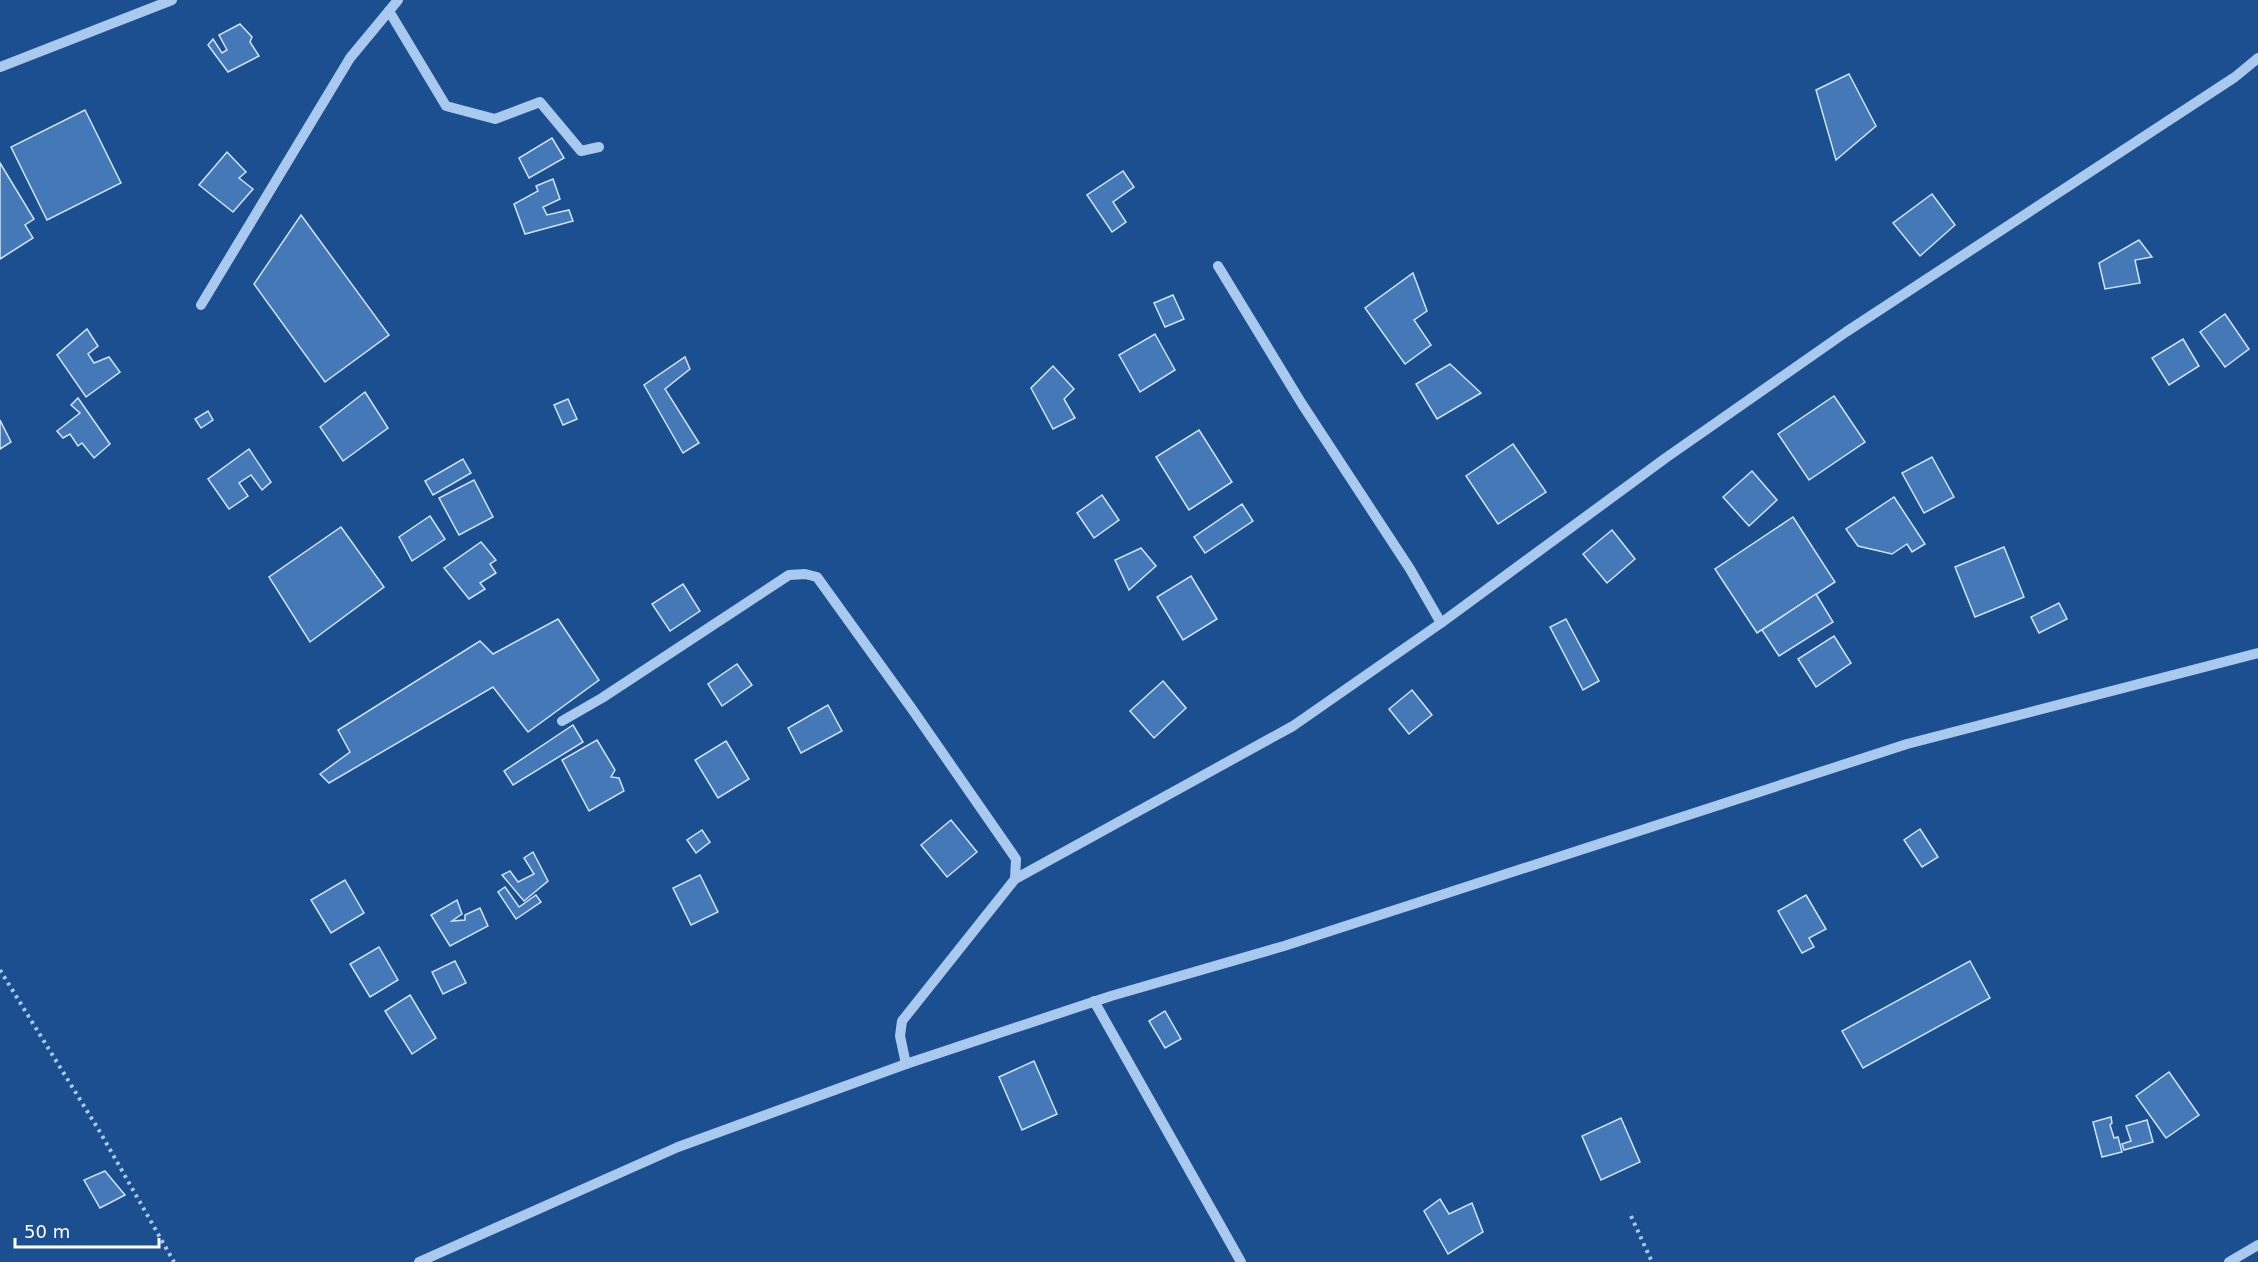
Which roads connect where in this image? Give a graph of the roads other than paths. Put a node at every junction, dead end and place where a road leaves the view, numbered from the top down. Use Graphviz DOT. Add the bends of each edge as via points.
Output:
graph roads {
  1 [pos="172,0"];
  2 [pos="398,0"];
  3 [pos="389,11"];
  4 [pos="2258,58"];
  5 [pos="0,67"];
  6 [pos="598,147"];
  7 [pos="1218,266"];
  8 [pos="201,304"];
  9 [pos="1441,623"];
  10 [pos="2258,653"];
  11 [pos="562,721"];
  12 [pos="1015,879"];
  13 [pos="1094,1001"];
  14 [pos="906,1064"];
  15 [pos="2258,1245"];
  16 [pos="419,1262"];
  17 [pos="1241,1262"];
  18 [pos="2229,1262"];
  1 -- 5 [label="street"];
  2 -- 3 [label="street"];
  3 -- 6 [label="street" via="446,106 495,119 540,102 581,151"];
  3 -- 8 [label="street" via="351,58"];
  4 -- 9 [label="street" via="1846,332"];
  7 -- 9 [label="street"];
  9 -- 12 [label="street" via="1293,726"];
  10 -- 13 [label="street" via="1907,744 1284,946"];
  11 -- 12 [label="street" via="789,575 805,573 817,577 1016,859"];
  12 -- 14 [label="street" via="902,1021 900,1036"];
  13 -- 14 [label="street"];
  13 -- 17 [label="street"];
  14 -- 16 [label="street" via="678,1147"];
  15 -- 18 [label="street"];
}
